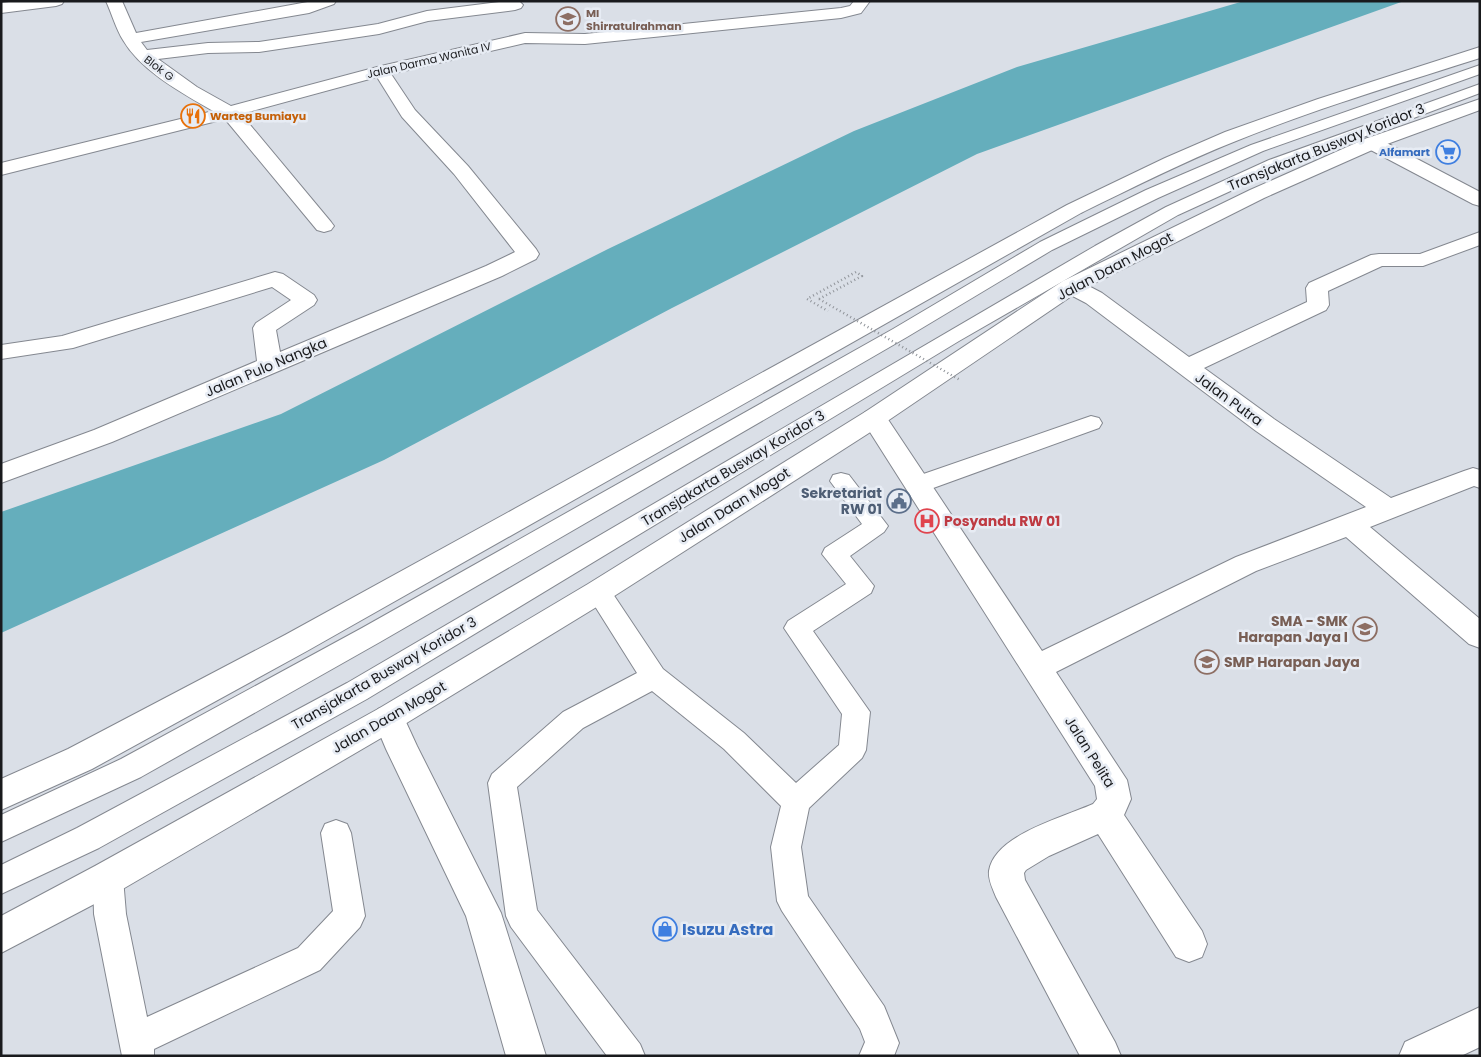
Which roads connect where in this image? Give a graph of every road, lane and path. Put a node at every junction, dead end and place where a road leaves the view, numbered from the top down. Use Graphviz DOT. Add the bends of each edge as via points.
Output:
graph roads {
  1 [pos="56,1"];
  2 [pos="114,1"];
  3 [pos="328,1"];
  4 [pos="862,1"];
  5 [pos="1,8"];
  6 [pos="519,17"];
  7 [pos="130,39"];
  8 [pos="1480,52"];
  9 [pos="143,56"];
  10 [pos="1480,68"];
  11 [pos="381,71"];
  12 [pos="1480,88"];
  13 [pos="1480,104"];
  14 [pos="229,112"];
  15 [pos="1372,144"];
  16 [pos="1,169"];
  17 [pos="1480,200"];
  18 [pos="324,226"];
  19 [pos="1480,238"];
  20 [pos="1071,286"];
  21 [pos="820,292"];
  22 [pos="1,352"];
  23 [pos="270,365"];
  24 [pos="1186,367"];
  25 [pos="960,380"];
  26 [pos="874,418"];
  27 [pos="1091,423"];
  28 [pos="1,474"];
  29 [pos="1480,479"];
  30 [pos="841,481"];
  31 [pos="917,484"];
  32 [pos="1388,510"];
  33 [pos="1350,524"];
  34 [pos="598,592"];
  35 [pos="1480,636"];
  36 [pos="1036,668"];
  37 [pos="654,676"];
  38 [pos="389,718"];
  39 [pos="1,795"];
  40 [pos="796,802"];
  41 [pos="1105,815"];
  42 [pos="1,829"];
  43 [pos="336,833"];
  44 [pos="108,878"];
  45 [pos="1,880"];
  46 [pos="1,935"];
  47 [pos="1189,944"];
  48 [pos="1480,1026"];
  49 [pos="137,1048"];
  50 [pos="526,1056"];
  51 [pos="628,1056"];
  52 [pos="876,1056"];
  53 [pos="1101,1056"];
  54 [pos="1419,1056"];
  1 -- 5 [label="main road"];
  2 -- 7 [label="main road, Blok G"];
  3 -- 7 [label="main road" via="309,8"];
  4 -- 6 [label="main road, Jalan Darma Wanita IV" via="855,10 841,13 784,12 564,40"];
  6 -- 9 [label="main road" via="427,16 379,29 259,48 208,48"];
  6 -- 11 [label="main road, Jalan Darma Wanita IV"];
  7 -- 9 [label="main road, Blok G"];
  8 -- 39 [label="main road" via="1306,108 1230,137 1148,172 1074,209 296,643 80,759"];
  9 -- 14 [label="main road, Blok G" via="191,91"];
  10 -- 42 [label="lane, Transjakarta Busway Koridor 3" via="1257,148 1152,194 1046,246 363,640 131,768"];
  11 -- 14 [label="main road, Jalan Darma Wanita IV"];
  11 -- 23 [label="main road, Jalan Pulo Nangka" via="408,113 462,170 528,254"];
  12 -- 45 [label="lane, Transjakarta Busway Koridor 3" via="1275,164 1156,220 977,322 357,690 88,838"];
  13 -- 15 [label="main road, Jalan Daan Mogot"];
  14 -- 16 [label="main road, Jalan Darma Wanita IV"];
  14 -- 18 [label="main road"];
  15 -- 17 [label="main road"];
  15 -- 20 [label="main road, Jalan Daan Mogot" via="1257,194"];
  19 -- 24 [label="main road" via="1423,260 1379,260 1317,288 1318,305"];
  20 -- 24 [label="main road, Jalan Putra" via="1094,298"];
  20 -- 26 [label="main road, Jalan Daan Mogot"];
  21 -- 25 [label="path, bridge" via="856,272 862,276 819,299"];
  22 -- 23 [label="main road" via="65,343 275,279 306,300 264,328"];
  23 -- 28 [label="main road, Jalan Pulo Nangka" via="183,404"];
  24 -- 32 [label="main road, Jalan Putra"];
  26 -- 31 [label="main road, Jalan Pelita"];
  26 -- 34 [label="main road, Jalan Daan Mogot"];
  27 -- 31 [label="lane"];
  29 -- 32 [label="main road" via="1473,477"];
  30 -- 40 [label="lane" via="876,526 834,554 862,586 797,628 856,712 852,750"];
  31 -- 36 [label="main road, Jalan Pelita"];
  32 -- 33 [label="main road"];
  33 -- 35 [label="main road"];
  33 -- 36 [label="main road" via="1246,564"];
  34 -- 37 [label="lane"];
  34 -- 38 [label="main road, Jalan Daan Mogot"];
  36 -- 41 [label="main road, Jalan Pelita" via="1110,780 1116,795 1113,806"];
  37 -- 40 [label="lane" via="734,741"];
  37 -- 51 [label="lane" via="573,720 502,783 522,916"];
  38 -- 44 [label="main road, Jalan Daan Mogot"];
  38 -- 50 [label="main road" via="484,913"];
  40 -- 52 [label="lane" via="786,847 793,901 872,1018 882,1042"];
  41 -- 47 [label="main road"];
  41 -- 53 [label="main road" via="1025,850 1008,864 1006,874"];
  43 -- 49 [label="lane" via="349,916 309,959"];
  44 -- 46 [label="main road, Jalan Daan Mogot"];
  44 -- 49 [label="lane" via="110,914"];
  48 -- 54 [label="main road"];
}
